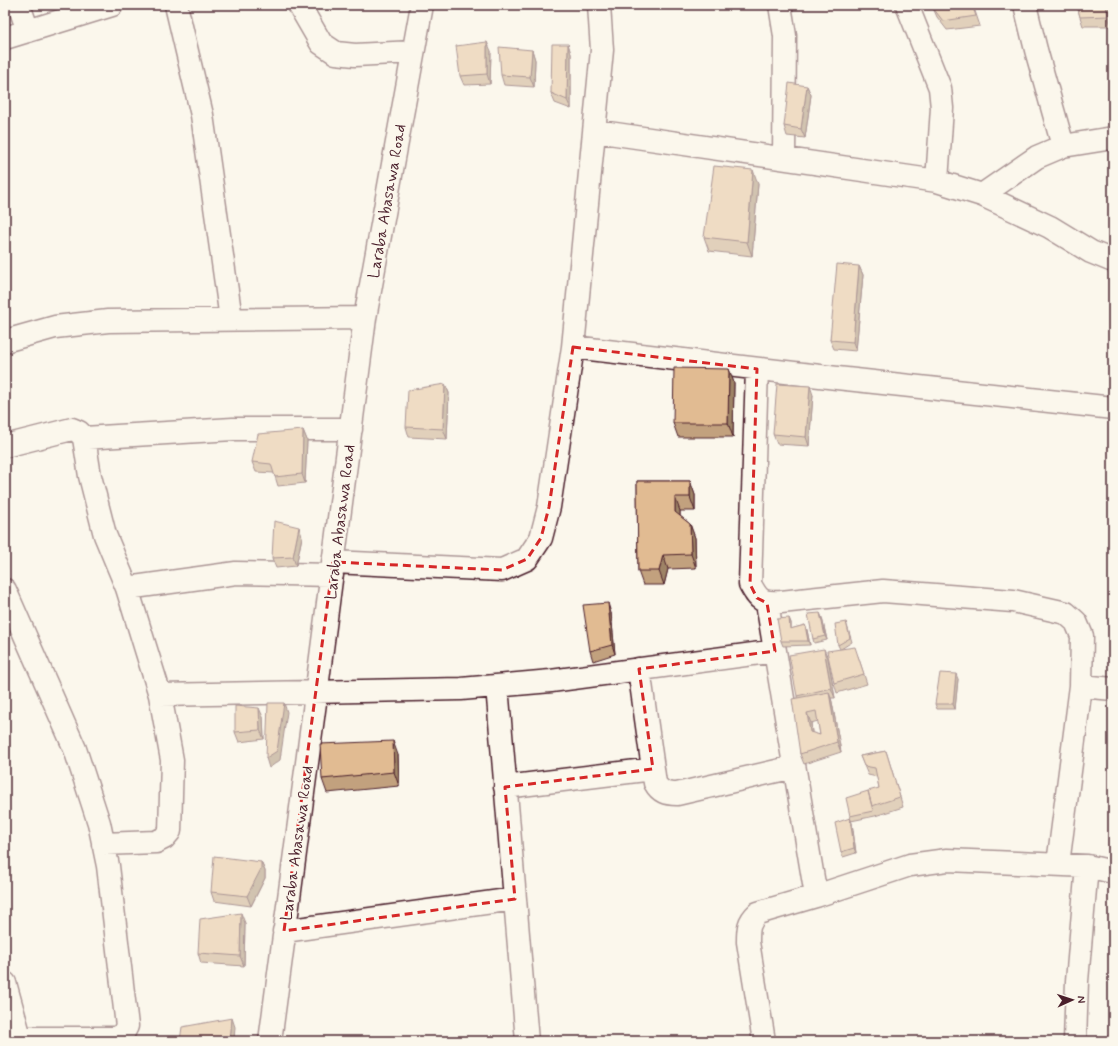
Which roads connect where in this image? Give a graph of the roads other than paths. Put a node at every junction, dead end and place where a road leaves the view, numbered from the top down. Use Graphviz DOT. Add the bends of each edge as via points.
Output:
graph roads {
  1 [pos="19,5"];
  2 [pos="112,5"];
  3 [pos="176,5"];
  4 [pos="299,5"];
  5 [pos="422,5"];
  6 [pos="599,5"];
  7 [pos="780,5"];
  8 [pos="907,5"];
  9 [pos="1026,5"];
  10 [pos="28,31"];
  11 [pos="5,38"];
  12 [pos="413,52"];
  13 [pos="595,130"];
  14 [pos="1113,138"];
  15 [pos="1063,146"];
  16 [pos="784,158"];
  17 [pos="937,181"];
  18 [pos="982,196"];
  19 [pos="1113,261"];
  20 [pos="365,318"];
  21 [pos="231,319"];
  22 [pos="5,341"];
  23 [pos="573,347"];
  24 [pos="757,369"];
  25 [pos="1113,408"];
  26 [pos="351,429"];
  27 [pos="84,438"];
  28 [pos="5,446"];
  29 [pos="333,569"];
  30 [pos="127,588"];
  31 [pos="5,590"];
  32 [pos="767,603"];
  33 [pos="775,651"];
  34 [pos="639,669"];
  35 [pos="497,686"];
  36 [pos="1081,686"];
  37 [pos="1113,689"];
  38 [pos="317,691"];
  39 [pos="160,695"];
  40 [pos="794,767"];
  41 [pos="653,769"];
  42 [pos="505,787"];
  43 [pos="103,844"];
  44 [pos="1058,864"];
  45 [pos="1087,866"];
  46 [pos="1113,872"];
  47 [pos="816,896"];
  48 [pos="515,899"];
  49 [pos="284,931"];
  50 [pos="5,983"];
  51 [pos="16,1039"];
  52 [pos="270,1041"];
  53 [pos="527,1041"];
  54 [pos="764,1041"];
  55 [pos="1075,1041"];
  1 -- 10 [label="street"];
  2 -- 10 [label="street"];
  3 -- 21 [label="street" via="202,115"];
  4 -- 12 [label="street" via="321,43 336,53 355,55"];
  5 -- 12 [label="street, Laraba Abasawa Road"];
  6 -- 13 [label="street" via="602,50"];
  7 -- 16 [label="street" via="785,36"];
  8 -- 17 [label="street" via="940,88 942,108"];
  9 -- 15 [label="street"];
  10 -- 11 [label="street"];
  12 -- 20 [label="street, Laraba Abasawa Road"];
  13 -- 16 [label="street"];
  13 -- 23 [label="street"];
  14 -- 15 [label="street"];
  15 -- 18 [label="street" via="1037,158"];
  16 -- 17 [label="street"];
  17 -- 18 [label="street"];
  18 -- 19 [label="street" via="1050,227 1091,252"];
  20 -- 21 [label="street"];
  20 -- 26 [label="street, Laraba Abasawa Road"];
  21 -- 22 [label="street" via="108,321 55,328"];
  23 -- 24 [label="street"];
  23 -- 29 [label="street" via="549,507 541,538 527,558 502,570"];
  24 -- 25 [label="street"];
  24 -- 32 [label="street" via="750,584 757,598"];
  26 -- 27 [label="street" via="233,429"];
  26 -- 29 [label="street, Laraba Abasawa Road"];
  27 -- 28 [label="street" via="72,429"];
  27 -- 30 [label="street" via="90,476 105,535"];
  29 -- 30 [label="street" via="236,573"];
  29 -- 38 [label="street, Laraba Abasawa Road"];
  30 -- 39 [label="street"];
  31 -- 43 [label="street" via="75,749 99,822"];
  32 -- 33 [label="street"];
  32 -- 36 [label="street" via="883,591 1013,601 1066,612 1076,622 1082,636"];
  33 -- 34 [label="street"];
  33 -- 40 [label="street"];
  34 -- 35 [label="street"];
  34 -- 41 [label="street"];
  35 -- 38 [label="street"];
  35 -- 42 [label="street"];
  36 -- 37 [label="street"];
  36 -- 44 [label="street"];
  38 -- 39 [label="street"];
  38 -- 49 [label="street, Laraba Abasawa Road"];
  39 -- 43 [label="street" via="172,760 170,831 156,842"];
  40 -- 41 [label="street" via="677,794 666,794 659,790 654,783"];
  40 -- 47 [label="street"];
  41 -- 42 [label="street"];
  42 -- 48 [label="street"];
  43 -- 51 [label="street" via="108,866 127,1026 123,1034 117,1038"];
  44 -- 45 [label="street"];
  44 -- 47 [label="street" via="946,860 910,865"];
  45 -- 46 [label="street"];
  45 -- 55 [label="street" via="1077,981"];
  47 -- 54 [label="street" via="758,913 751,919 748,942"];
  48 -- 49 [label="street"];
  48 -- 53 [label="street"];
  49 -- 52 [label="street, Laraba Abasawa Road"];
  50 -- 51 [label="street"];
}
